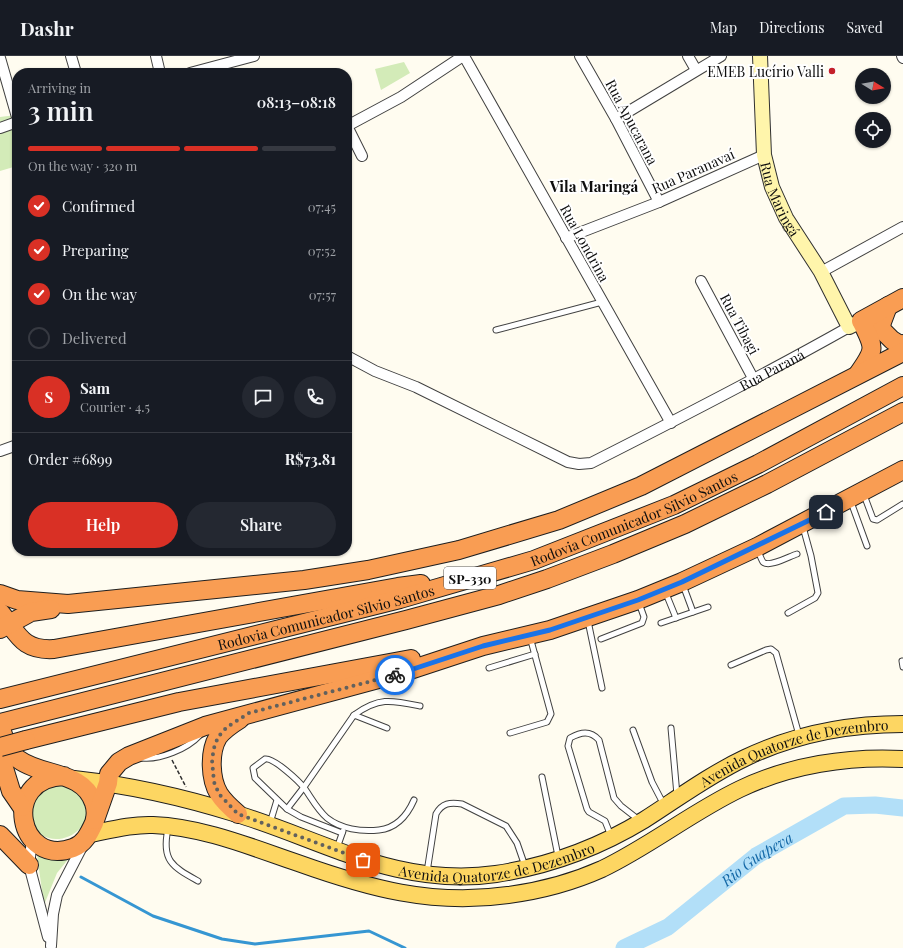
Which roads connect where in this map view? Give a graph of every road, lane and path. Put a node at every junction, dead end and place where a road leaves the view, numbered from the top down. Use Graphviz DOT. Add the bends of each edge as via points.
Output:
graph roads {
  1 [pos="71,56"];
  2 [pos="156,56"];
  3 [pos="254,56"];
  4 [pos="463,56"];
  5 [pos="580,56"];
  6 [pos="688,56"];
  7 [pos="721,56"];
  8 [pos="760,56"];
  9 [pos="0,58"];
  10 [pos="75,68"];
  11 [pos="159,68"];
  12 [pos="209,68"];
  13 [pos="696,70"];
  14 [pos="12,100"];
  15 [pos="616,118"];
  16 [pos="352,123"];
  17 [pos="12,124"];
  18 [pos="0,128"];
  19 [pos="352,136"];
  20 [pos="764,155"];
  21 [pos="362,156"];
  22 [pos="659,202"];
  23 [pos="903,227"];
  24 [pos="566,238"];
  25 [pos="821,272"];
  26 [pos="701,281"];
  27 [pos="602,302"];
  28 [pos="896,302"];
  29 [pos="855,324"];
  30 [pos="496,330"];
  31 [pos="872,342"];
  32 [pos="902,347"];
  33 [pos="352,359"];
  34 [pos="858,374"];
  35 [pos="754,380"];
  36 [pos="903,386"];
  37 [pos="903,412"];
  38 [pos="671,423"];
  39 [pos="12,446"];
  40 [pos="0,451"];
  41 [pos="903,470"];
  42 [pos="856,496"];
  43 [pos="903,504"];
  44 [pos="802,524"];
  45 [pos="867,546"];
  46 [pos="757,547"];
  47 [pos="797,554"];
  48 [pos="470,579"];
  49 [pos="682,582"];
  50 [pos="665,590"];
  51 [pos="0,594"];
  52 [pos="638,600"];
  53 [pos="68,604"];
  54 [pos="708,606"];
  55 [pos="693,612"];
  56 [pos="788,613"];
  57 [pos="587,618"];
  58 [pos="676,618"];
  59 [pos="3,621"];
  60 [pos="661,623"];
  61 [pos="530,636"];
  62 [pos="601,639"];
  63 [pos="483,646"];
  64 [pos="534,654"];
  65 [pos="902,661"];
  66 [pos="731,665"];
  67 [pos="903,667"];
  68 [pos="489,668"];
  69 [pos="602,688"];
  70 [pos="5,697"];
  71 [pos="420,706"];
  72 [pos="249,713"];
  73 [pos="354,715"];
  74 [pos="0,724"];
  75 [pos="903,724"];
  76 [pos="205,726"];
  77 [pos="387,728"];
  78 [pos="671,728"];
  79 [pos="633,730"];
  80 [pos="510,733"];
  81 [pos="800,738"];
  82 [pos="0,747"];
  83 [pos="169,753"];
  84 [pos="0,755"];
  85 [pos="129,756"];
  86 [pos="903,759"];
  87 [pos="542,777"];
  88 [pos="69,778"];
  89 [pos="108,783"];
  90 [pos="304,787"];
  91 [pos="277,800"];
  92 [pos="414,800"];
  93 [pos="194,802"];
  94 [pos="667,805"];
  95 [pos="22,808"];
  96 [pos="287,809"];
  97 [pos="238,814"];
  98 [pos="642,821"];
  99 [pos="0,826"];
  100 [pos="169,826"];
  101 [pos="269,826"];
  102 [pos="344,827"];
  103 [pos="90,831"];
  104 [pos="342,833"];
  105 [pos="0,835"];
  106 [pos="28,835"];
  107 [pos="612,838"];
  108 [pos="336,851"];
  109 [pos="562,859"];
  110 [pos="29,865"];
  111 [pos="603,868"];
  112 [pos="526,869"];
  113 [pos="427,874"];
  114 [pos="198,880"];
  115 [pos="466,899"];
  116 [pos="51,947"];
  1 -- 10 [label="street"];
  2 -- 11 [label="street"];
  3 -- 12 [label="street"];
  4 -- 16 [label="street" via="395,100"];
  4 -- 24 [label="street, Rua Londrina"];
  5 -- 15 [label="street, Rua Apucarana"];
  6 -- 13 [label="street"];
  7 -- 13 [label="street"];
  8 -- 20 [label="main road, Rua Maringá"];
  9 -- 14 [label="street"];
  13 -- 15 [label="street"];
  15 -- 22 [label="street, Rua Apucarana"];
  17 -- 18 [label="street"];
  19 -- 21 [label="street"];
  20 -- 22 [label="street, Rua Paranavaí"];
  20 -- 25 [label="main road, Rua Maringá" via="772,187 786,218"];
  22 -- 24 [label="street, Rua Paranavaí"];
  23 -- 25 [label="street"];
  24 -- 27 [label="street, Rua Londrina"];
  25 -- 29 [label="main road, Rua Maringá"];
  26 -- 35 [label="street, Rua Tibagi"];
  27 -- 30 [label="lane"];
  27 -- 38 [label="street, Rua Londrina"];
  28 -- 29 [label="highway, Rua Paraná"];
  28 -- 32 [label="highway" via="882,322 881,329"];
  29 -- 31 [label="highway"];
  29 -- 35 [label="street, Rua Paraná"];
  31 -- 32 [label="highway" via="885,350"];
  31 -- 34 [label="highway" via="871,355"];
  32 -- 34 [label="highway" via="876,367"];
  33 -- 38 [label="street, Rua Paraná" via="416,387 568,462 591,463"];
  34 -- 53 [label="highway" via="641,486 581,512 518,534 453,552 304,580"];
  35 -- 38 [label="street, Rua Paraná"];
  36 -- 48 [label="highway, Rodovia Comunicador Silvio Santos / SP-330" via="758,464 674,504 534,560"];
  37 -- 74 [label="highway, Rodovia Comunicador Silvio Santos / SP-330" via="685,524 613,554 499,595"];
  39 -- 40 [label="street"];
  41 -- 42 [label="highway"];
  42 -- 43 [label="lane" via="873,519 877,520"];
  42 -- 44 [label="highway"];
  42 -- 45 [label="lane"];
  44 -- 46 [label="highway"];
  44 -- 56 [label="lane" via="818,593 815,598"];
  46 -- 47 [label="lane" via="763,561 772,564"];
  46 -- 49 [label="highway"];
  48 -- 59 [label="highway" via="398,587 54,649 42,650 26,644"];
  48 -- 70 [label="highway, Rodovia Comunicador Silvio Santos / SP-330" via="400,600"];
  49 -- 50 [label="highway"];
  49 -- 55 [label="lane"];
  50 -- 52 [label="highway"];
  50 -- 58 [label="lane"];
  51 -- 53 [label="highway" via="18,600"];
  52 -- 57 [label="highway"];
  52 -- 62 [label="lane" via="644,617 642,623"];
  53 -- 59 [label="highway"];
  54 -- 55 [label="lane"];
  55 -- 58 [label="lane"];
  57 -- 61 [label="highway"];
  57 -- 69 [label="lane"];
  58 -- 60 [label="lane"];
  61 -- 63 [label="highway"];
  61 -- 64 [label="lane"];
  63 -- 72 [label="highway" via="404,672"];
  63 -- 82 [label="highway, bridge" via="179,702"];
  64 -- 68 [label="lane"];
  64 -- 80 [label="lane" via="551,714 550,719"];
  65 -- 67 [label="lane"];
  66 -- 81 [label="lane" via="766,650 771,649 776,653"];
  71 -- 73 [label="lane" via="392,700 383,701 369,705"];
  72 -- 76 [label="highway"];
  72 -- 97 [label="highway" via="227,727 218,737 212,760 214,782 219,794"];
  73 -- 77 [label="lane"];
  73 -- 90 [label="lane"];
  74 -- 88 [label="highway" via="7,746 17,758 38,769"];
  75 -- 81 [label="main road, Avenida Quatorze de Dezembro" via="845,727"];
  76 -- 83 [label="lane" via="195,740"];
  76 -- 85 [label="highway"];
  78 -- 94 [label="lane"];
  79 -- 94 [label="lane" via="652,782"];
  81 -- 94 [label="main road, Avenida Quatorze de Dezembro" via="745,758"];
  83 -- 85 [label="lane" via="146,759"];
  83 -- 93 [label="path"];
  84 -- 95 [label="highway" via="11,791"];
  85 -- 89 [label="highway" via="114,767 109,774"];
  86 -- 111 [label="main road, Avenida Quatorze de Dezembro" via="836,761 792,770 762,780 717,802"];
  87 -- 109 [label="lane"];
  88 -- 89 [label="main road, Avenida Quatorze de Dezembro"];
  88 -- 95 [label="highway" via="52,776 41,780 25,796"];
  88 -- 103 [label="highway" via="84,786 92,796 95,807"];
  89 -- 93 [label="main road, Avenida Quatorze de Dezembro"];
  89 -- 103 [label="highway"];
  90 -- 91 [label="lane" via="273,760 265,759 253,768 254,778"];
  90 -- 96 [label="lane"];
  90 -- 102 [label="lane" via="320,811"];
  91 -- 96 [label="lane"];
  91 -- 101 [label="lane"];
  92 -- 102 [label="lane" via="404,818 383,830 369,832"];
  93 -- 97 [label="main road, Avenida Quatorze de Dezembro"];
  94 -- 98 [label="main road, Avenida Quatorze de Dezembro"];
  94 -- 111 [label="main road" via="656,833 604,860"];
  95 -- 106 [label="highway" via="21,819"];
  96 -- 104 [label="lane"];
  97 -- 101 [label="main road, Avenida Quatorze de Dezembro"];
  98 -- 107 [label="main road, Avenida Quatorze de Dezembro"];
  98 -- 107 [label="lane" via="614,798 599,740 588,732 573,736 568,746 585,804 589,812 605,821"];
  99 -- 106 [label="highway"];
  100 -- 103 [label="main road, Avenida Quatorze de Dezembro" via="138,825"];
  100 -- 114 [label="lane" via="167,858 180,871"];
  100 -- 115 [label="main road, Avenida Quatorze de Dezembro" via="237,841 344,880 382,890 411,896"];
  101 -- 108 [label="main road, Avenida Quatorze de Dezembro"];
  102 -- 104 [label="lane"];
  103 -- 106 [label="highway" via="75,847 64,851 41,847"];
  103 -- 116 [label="street" via="57,895 52,920"];
  104 -- 108 [label="lane"];
  105 -- 110 [label="highway"];
  106 -- 110 [label="street"];
  107 -- 109 [label="main road, Avenida Quatorze de Dezembro"];
  108 -- 113 [label="main road, Avenida Quatorze de Dezembro" via="384,866"];
  109 -- 112 [label="main road, Avenida Quatorze de Dezembro"];
  109 -- 115 [label="main road" via="565,869 562,873 520,884 481,888 473,891"];
  110 -- 116 [label="street"];
  111 -- 115 [label="main road, Avenida Quatorze de Dezembro" via="565,883 531,891"];
  112 -- 113 [label="main road, Avenida Quatorze de Dezembro" via="456,876"];
  112 -- 113 [label="lane" via="517,843 506,826 470,807 446,803 436,814"];
}
